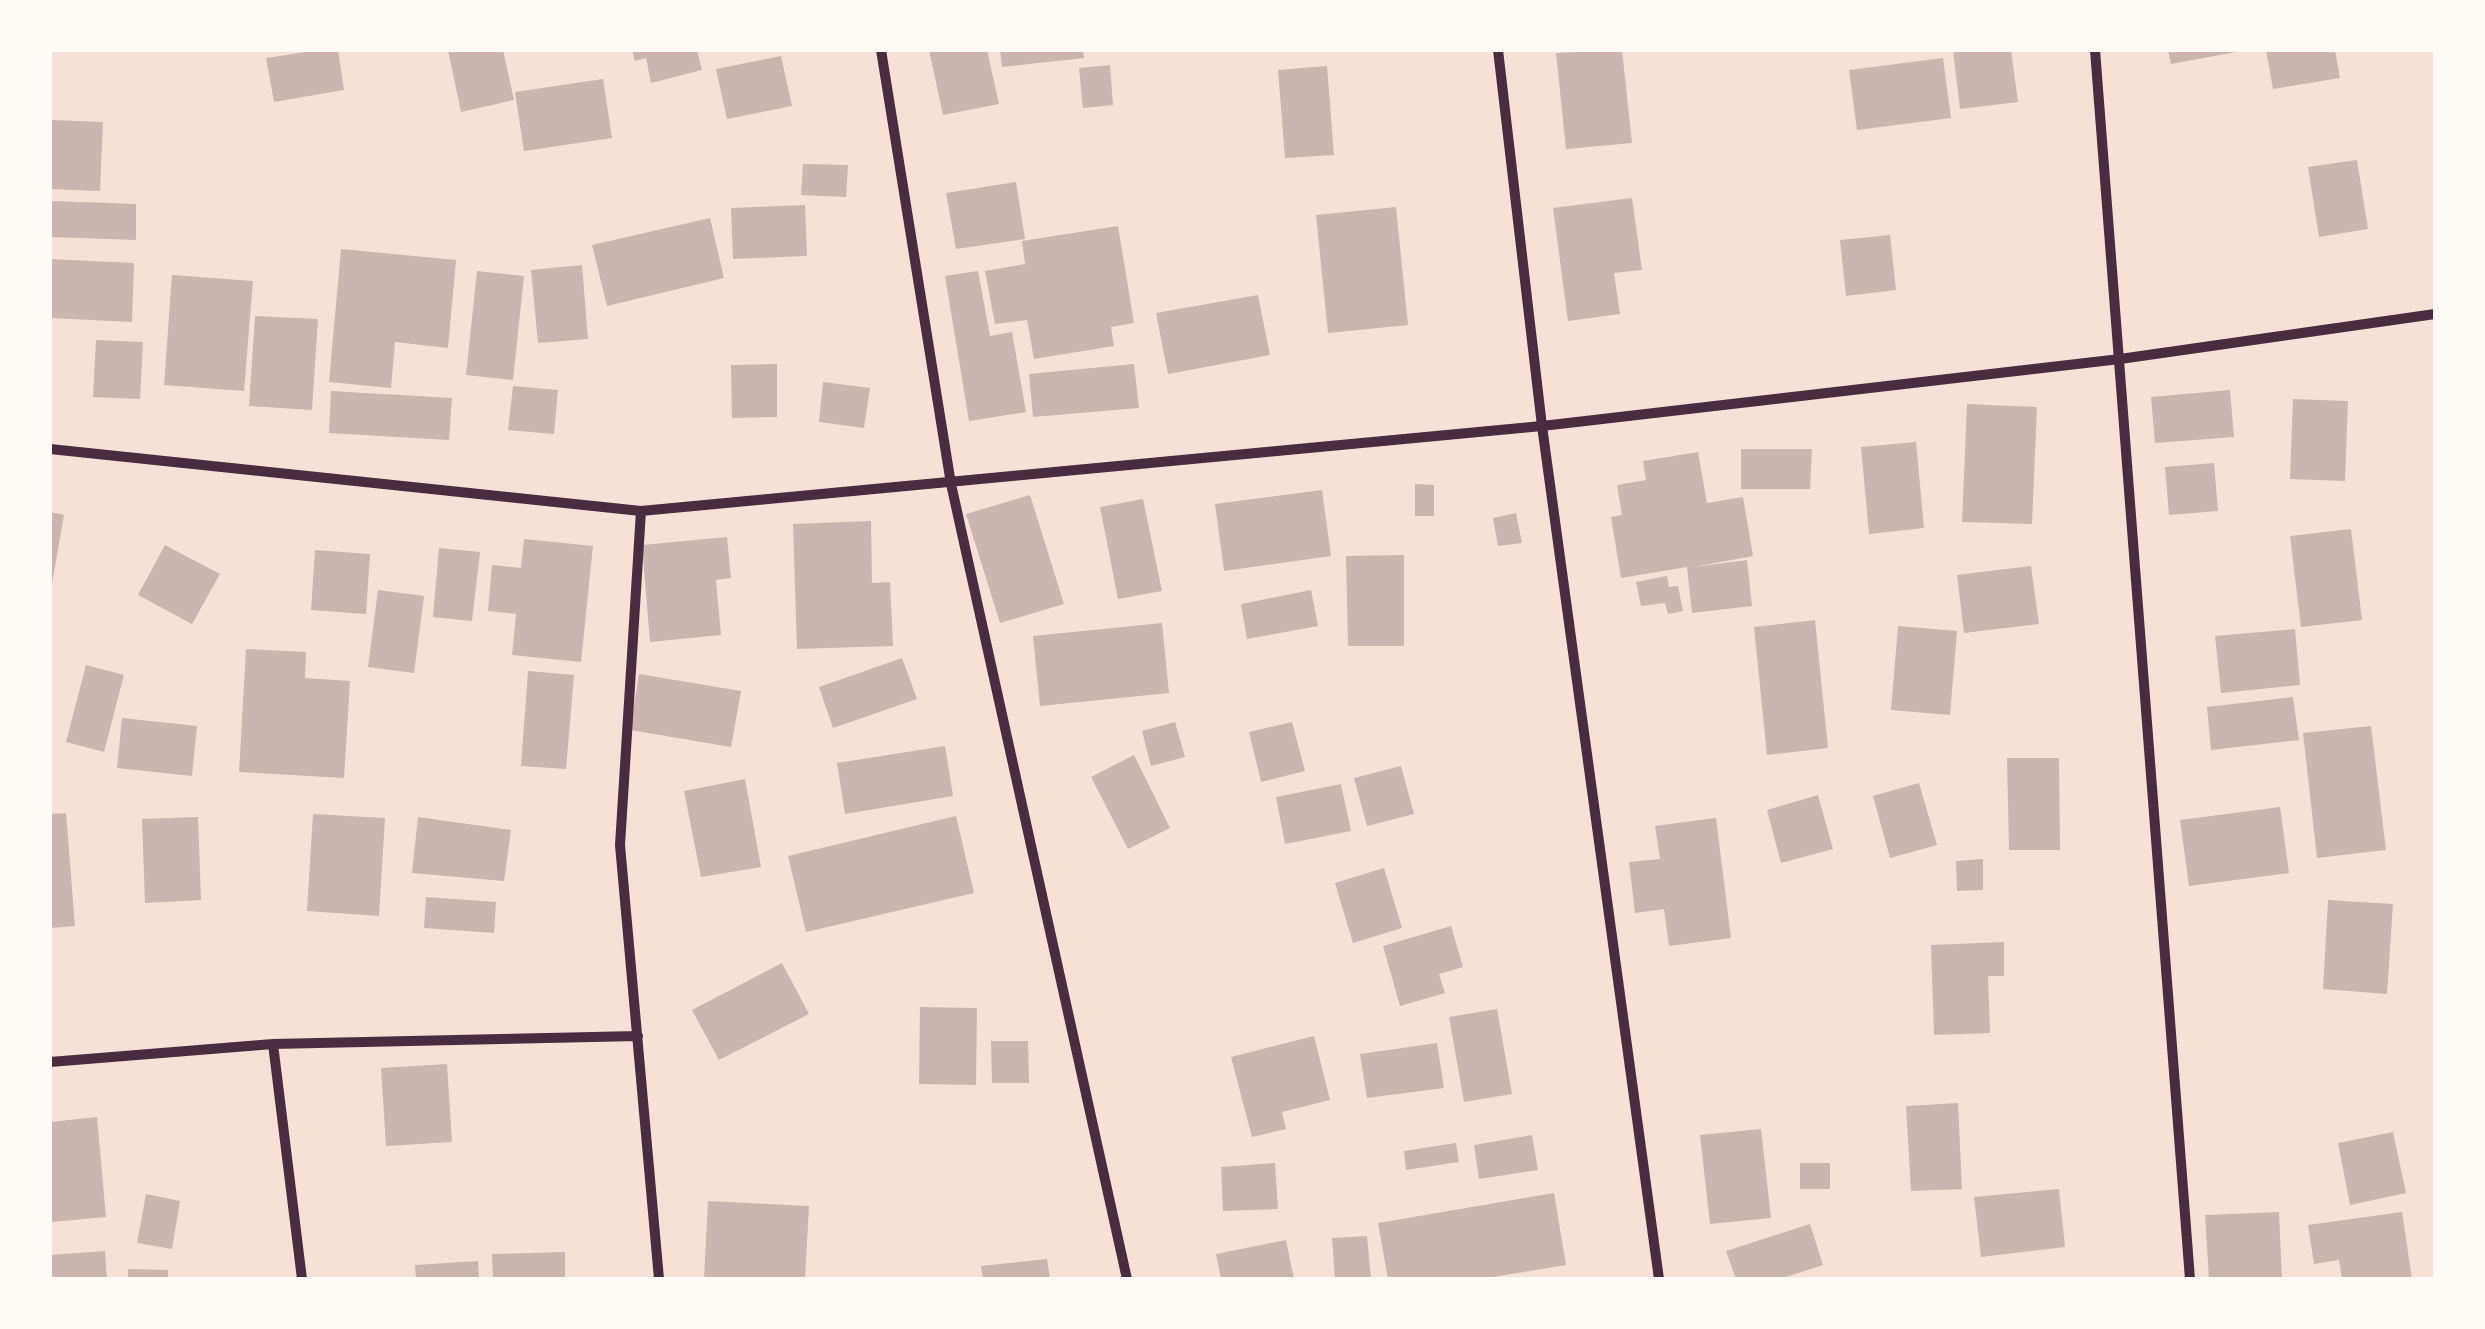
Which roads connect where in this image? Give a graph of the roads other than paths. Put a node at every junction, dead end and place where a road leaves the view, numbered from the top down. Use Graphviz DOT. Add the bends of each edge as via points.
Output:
graph roads {
  1 [pos="882,50"];
  2 [pos="1498,50"];
  3 [pos="2094,50"];
  4 [pos="2435,314"];
  5 [pos="2120,359"];
  6 [pos="1542,426"];
  7 [pos="50,449"];
  8 [pos="951,484"];
  9 [pos="641,511"];
  10 [pos="638,1036"];
  11 [pos="273,1044"];
  12 [pos="50,1062"];
  13 [pos="302,1279"];
  14 [pos="659,1279"];
  15 [pos="1127,1279"];
  16 [pos="1659,1279"];
  17 [pos="2190,1279"];
  1 -- 8 [label="street"];
  2 -- 6 [label="street"];
  3 -- 5 [label="street"];
  4 -- 5 [label="street"];
  5 -- 6 [label="street"];
  5 -- 17 [label="street"];
  6 -- 8 [label="street"];
  6 -- 16 [label="street"];
  7 -- 9 [label="street"];
  8 -- 9 [label="street"];
  8 -- 15 [label="street"];
  9 -- 10 [label="street" via="620,845"];
  10 -- 11 [label="street"];
  10 -- 14 [label="street"];
  11 -- 12 [label="street"];
  11 -- 13 [label="street"];
}
